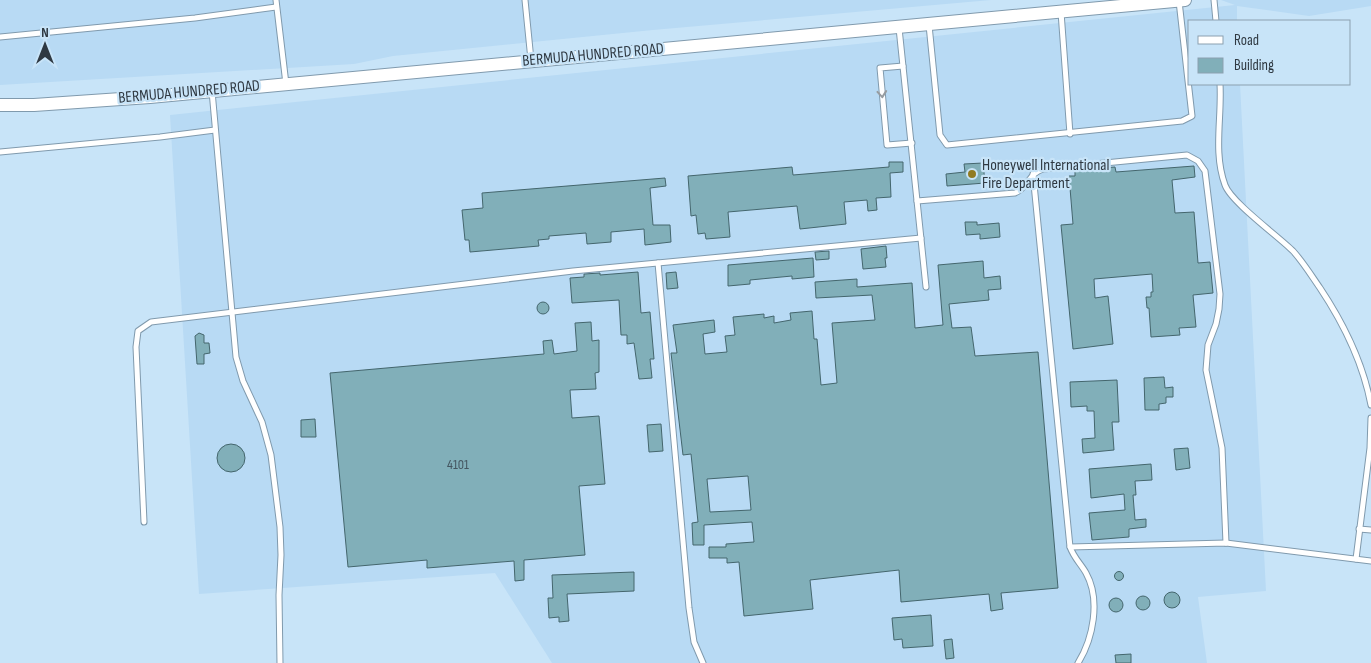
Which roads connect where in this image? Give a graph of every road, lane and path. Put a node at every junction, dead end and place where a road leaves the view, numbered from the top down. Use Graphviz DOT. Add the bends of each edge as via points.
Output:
graph roads {
  1 [pos="276,0"];
  2 [pos="525,0"];
  3 [pos="1179,0"];
  4 [pos="1185,0"];
  5 [pos="1214,0"];
  6 [pos="1090,4"];
  7 [pos="276,7"];
  8 [pos="1061,12"];
  9 [pos="1216,20"];
  10 [pos="929,24"];
  11 [pos="899,27"];
  12 [pos="0,37"];
  13 [pos="531,61"];
  14 [pos="903,66"];
  15 [pos="1188,80"];
  16 [pos="286,84"];
  17 [pos="1189,85"];
  18 [pos="1220,85"];
  19 [pos="212,91"];
  20 [pos="0,105"];
  21 [pos="215,130"];
  22 [pos="1070,134"];
  23 [pos="912,143"];
  24 [pos="0,152"];
  25 [pos="1033,174"];
  26 [pos="917,202"];
  27 [pos="921,238"];
  28 [pos="658,263"];
  29 [pos="926,287"];
  30 [pos="233,312"];
  31 [pos="1371,406"];
  32 [pos="1371,418"];
  33 [pos="1371,448"];
  34 [pos="1369,472"];
  35 [pos="144,522"];
  36 [pos="1359,529"];
  37 [pos="1371,530"];
  38 [pos="1226,544"];
  39 [pos="1070,547"];
  40 [pos="1356,559"];
  41 [pos="1371,561"];
  42 [pos="280,663"];
  43 [pos="703,663"];
  44 [pos="1078,663"];
  1 -- 7 [label="lane"];
  2 -- 13 [label="lane"];
  3 -- 4 [label="street, BERMUDA HUNDRED ROAD"];
  3 -- 6 [label="street, BERMUDA HUNDRED ROAD"];
  3 -- 15 [label="lane"];
  5 -- 9 [label="lane"];
  6 -- 8 [label="street, BERMUDA HUNDRED ROAD"];
  7 -- 12 [label="lane"];
  7 -- 16 [label="lane"];
  8 -- 10 [label="street, BERMUDA HUNDRED ROAD"];
  8 -- 22 [label="lane"];
  10 -- 11 [label="street, BERMUDA HUNDRED ROAD"];
  10 -- 22 [label="lane" via="940,134 947,145"];
  11 -- 13 [label="street, BERMUDA HUNDRED ROAD"];
  11 -- 14 [label="lane"];
  13 -- 16 [label="street, BERMUDA HUNDRED ROAD"];
  14 -- 23 [label="lane"];
  14 -- 23 [label="lane, one-way" via="880,68 887,145"];
  16 -- 19 [label="street, BERMUDA HUNDRED ROAD"];
  17 -- 22 [label="lane" via="1192,116 1182,121"];
  18 -- 31 [label="lane" via="1219,167 1226,188 1293,252 1310,273 1354,350 1363,371"];
  19 -- 20 [label="street, BERMUDA HUNDRED ROAD"];
  19 -- 21 [label="lane"];
  21 -- 24 [label="lane"];
  21 -- 30 [label="lane"];
  23 -- 26 [label="lane"];
  25 -- 26 [label="lane" via="1024,188 1015,193"];
  25 -- 38 [label="lane" via="1043,169 1187,155 1203,166 1220,294 1216,324 1208,345 1206,370 1222,448"];
  25 -- 39 [label="lane"];
  26 -- 27 [label="lane"];
  27 -- 28 [label="lane"];
  27 -- 29 [label="lane"];
  28 -- 30 [label="lane"];
  28 -- 43 [label="lane" via="689,608 694,642"];
  30 -- 35 [label="lane" via="151,322 138,331"];
  30 -- 42 [label="lane" via="236,356 243,381 262,422 271,455 280,527"];
  32 -- 33 [label="lane"];
  33 -- 34 [label="lane"];
  34 -- 36 [label="lane"];
  36 -- 37 [label="lane"];
  36 -- 40 [label="lane"];
  38 -- 39 [label="lane"];
  38 -- 40 [label="lane"];
  39 -- 44 [label="lane" via="1072,555 1086,572 1093,595 1092,626"];
  40 -- 41 [label="lane"];
}
